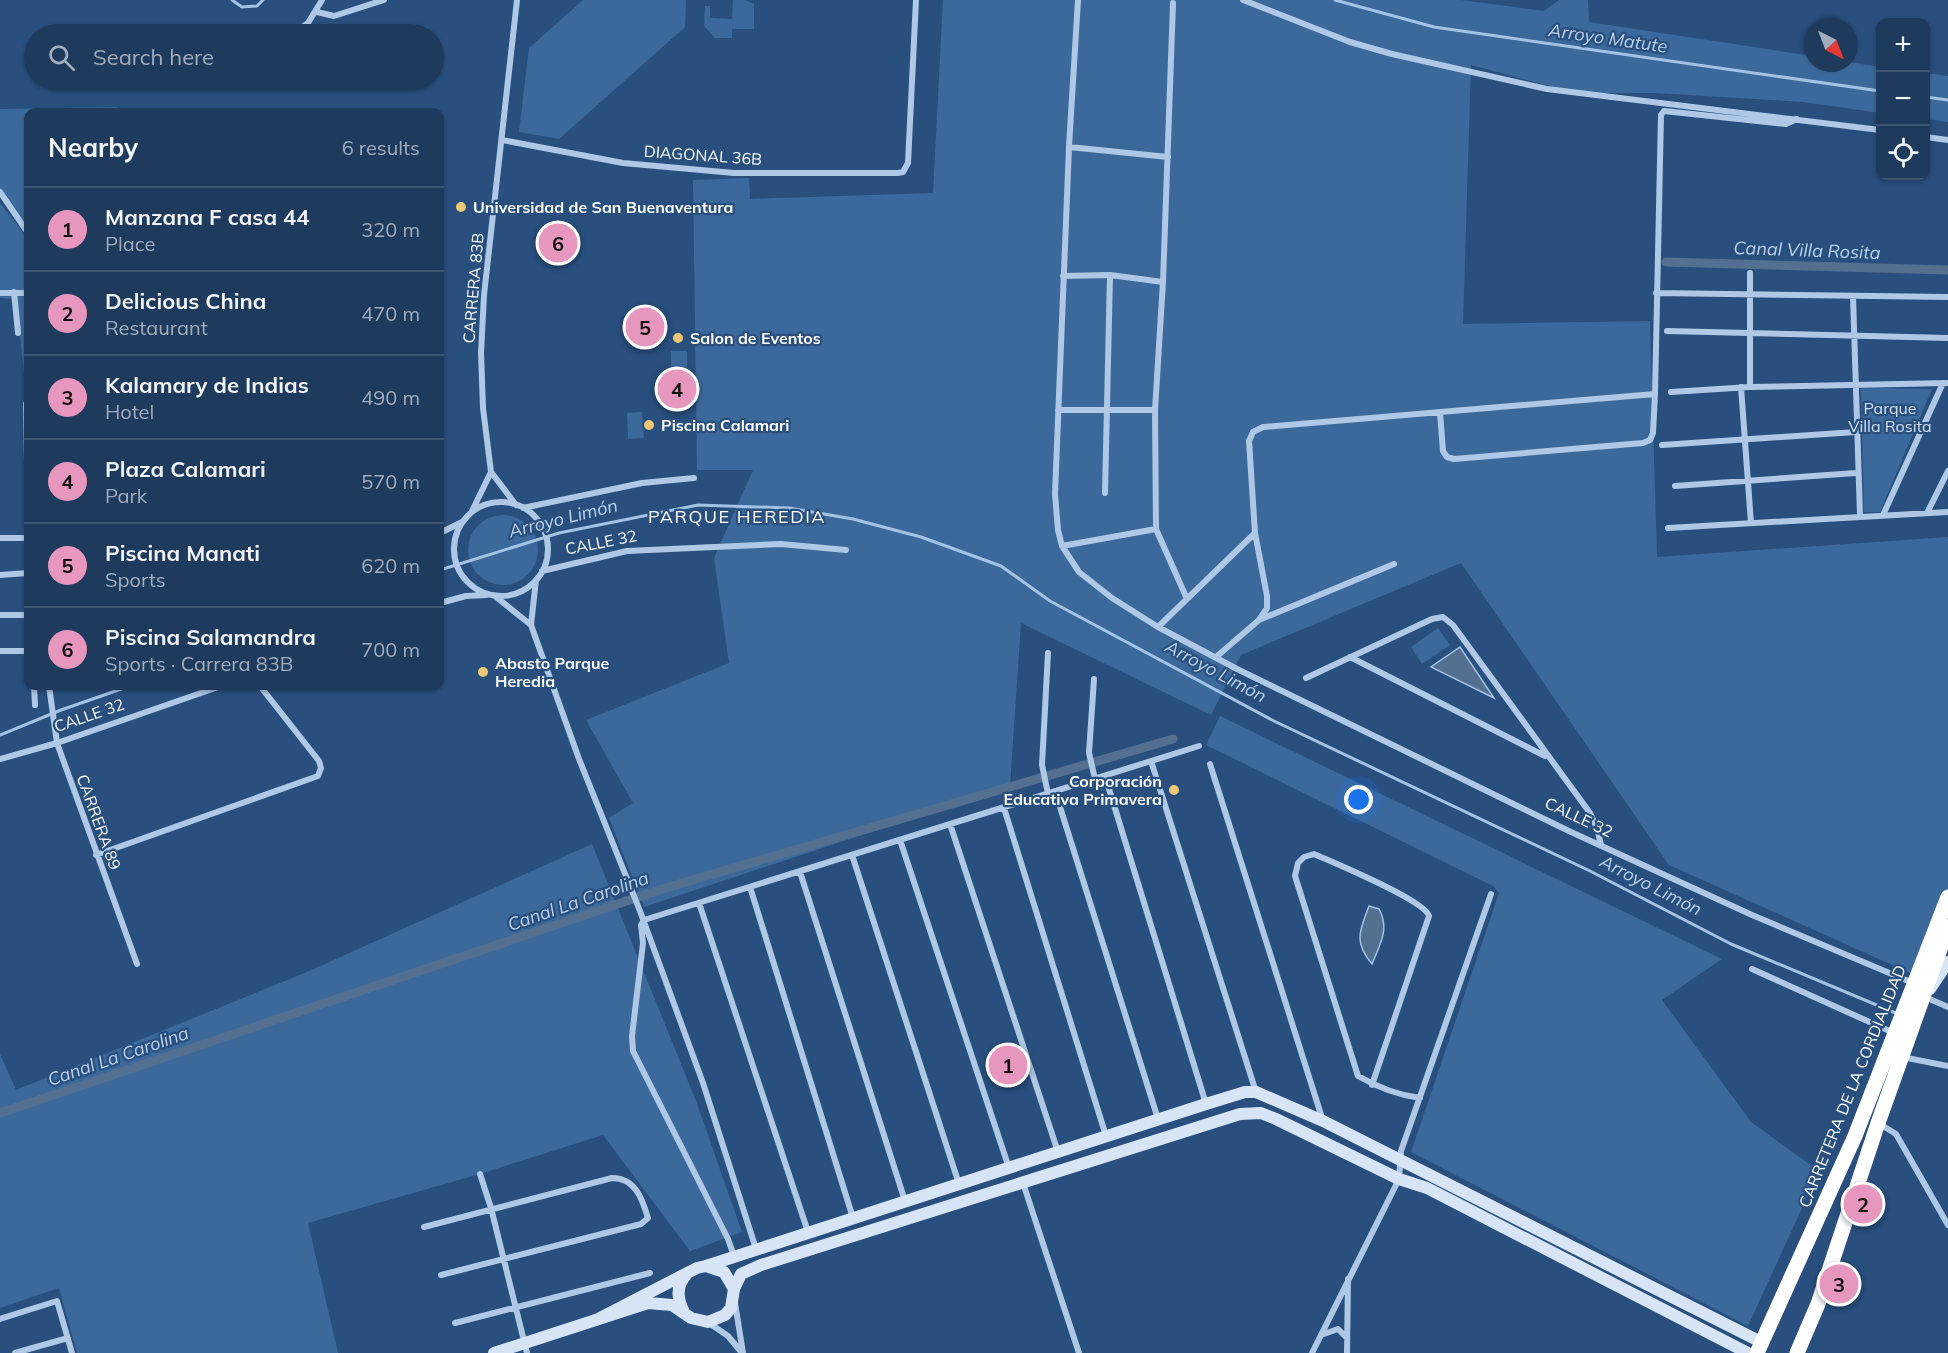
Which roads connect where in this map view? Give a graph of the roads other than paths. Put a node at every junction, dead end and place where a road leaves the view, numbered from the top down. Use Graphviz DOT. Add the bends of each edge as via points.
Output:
graph roads {
  1 [pos="322,0"];
  2 [pos="384,0"];
  3 [pos="517,0"];
  4 [pos="916,0"];
  5 [pos="1078,0"];
  6 [pos="1243,0"];
  7 [pos="1173,3"];
  8 [pos="317,12"];
  9 [pos="304,24"];
  10 [pos="1797,119"];
  11 [pos="1876,129"];
  12 [pos="1930,138"];
  13 [pos="502,140"];
  14 [pos="1948,140"];
  15 [pos="1069,147"];
  16 [pos="1168,157"];
  17 [pos="0,192"];
  18 [pos="24,227"];
  19 [pos="1750,273"];
  20 [pos="1110,275"];
  21 [pos="1063,276"];
  22 [pos="1163,282"];
  23 [pos="14,292"];
  24 [pos="0,293"];
  25 [pos="24,293"];
  26 [pos="1656,293"];
  27 [pos="1750,294"];
  28 [pos="1852,296"];
  29 [pos="1948,297"];
  30 [pos="1667,331"];
  31 [pos="1750,332"];
  32 [pos="18,333"];
  33 [pos="1854,335"];
  34 [pos="1948,338"];
  35 [pos="1855,383"];
  36 [pos="1946,383"];
  37 [pos="1741,387"];
  38 [pos="1750,387"];
  39 [pos="1671,392"];
  40 [pos="1655,394"];
  41 [pos="1058,410"];
  42 [pos="1107,410"];
  43 [pos="1155,410"];
  44 [pos="1440,413"];
  45 [pos="1856,432"];
  46 [pos="1745,440"];
  47 [pos="1662,445"];
  48 [pos="1948,471"];
  49 [pos="491,472"];
  50 [pos="1856,473"];
  51 [pos="694,478"];
  52 [pos="1748,480"];
  53 [pos="1675,486"];
  54 [pos="1105,493"];
  55 [pos="520,506"];
  56 [pos="1948,512"];
  57 [pos="471,513"];
  58 [pos="1927,513"];
  59 [pos="1860,515"];
  60 [pos="1883,515"];
  61 [pos="463,522"];
  62 [pos="1751,523"];
  63 [pos="1668,528"];
  64 [pos="1156,529"];
  65 [pos="444,531"];
  66 [pos="1255,533"];
  67 [pos="0,538"];
  68 [pos="24,538"];
  69 [pos="1062,546"];
  70 [pos="846,550"];
  71 [pos="1394,564"];
  72 [pos="543,571"];
  73 [pos="24,573"];
  74 [pos="0,574"];
  75 [pos="536,580"];
  76 [pos="492,596"];
  77 [pos="1187,599"];
  78 [pos="444,602"];
  79 [pos="0,615"];
  80 [pos="24,615"];
  81 [pos="1259,620"];
  82 [pos="531,625"];
  83 [pos="1158,627"];
  84 [pos="0,651"];
  85 [pos="24,651"];
  86 [pos="1048,653"];
  87 [pos="1216,657"];
  88 [pos="1350,657"];
  89 [pos="1094,678"];
  90 [pos="1306,678"];
  91 [pos="34,690"];
  92 [pos="49,690"];
  93 [pos="209,690"];
  94 [pos="263,690"];
  95 [pos="35,705"];
  96 [pos="56,740"];
  97 [pos="1199,746"];
  98 [pos="1548,757"];
  99 [pos="0,759"];
  100 [pos="1151,761"];
  101 [pos="1210,764"];
  102 [pos="1105,776"];
  103 [pos="1095,779"];
  104 [pos="1055,791"];
  105 [pos="1048,794"];
  106 [pos="1004,808"];
  107 [pos="950,824"];
  108 [pos="900,840"];
  109 [pos="1601,845"];
  110 [pos="96,855"];
  111 [pos="852,855"];
  112 [pos="800,872"];
  113 [pos="750,887"];
  114 [pos="1491,894"];
  115 [pos="1948,897"];
  116 [pos="699,903"];
  117 [pos="644,920"];
  118 [pos="1948,927"];
  119 [pos="1948,962"];
  120 [pos="137,964"];
  121 [pos="1752,969"];
  122 [pos="1913,983"];
  123 [pos="1923,1002"];
  124 [pos="1948,1007"];
  125 [pos="1894,1033"];
  126 [pos="1902,1057"];
  127 [pos="1948,1066"];
  128 [pos="1372,1085"];
  129 [pos="1256,1092"];
  130 [pos="1420,1098"];
  131 [pos="1206,1104"];
  132 [pos="1158,1120"];
  133 [pos="1323,1121"];
  134 [pos="1878,1123"];
  135 [pos="1128,1129"];
  136 [pos="1106,1136"];
  137 [pos="1135,1147"];
  138 [pos="1058,1152"];
  139 [pos="1399,1159"];
  140 [pos="1009,1168"];
  141 [pos="480,1174"];
  142 [pos="1399,1179"];
  143 [pos="1023,1182"];
  144 [pos="959,1184"];
  145 [pos="906,1201"];
  146 [pos="491,1208"];
  147 [pos="853,1218"];
  148 [pos="1948,1225"];
  149 [pos="424,1227"];
  150 [pos="808,1232"];
  151 [pos="756,1249"];
  152 [pos="734,1256"];
  153 [pos="504,1259"];
  154 [pos="706,1266"];
  155 [pos="689,1272"];
  156 [pos="650,1273"];
  157 [pos="441,1275"];
  158 [pos="1348,1277"];
  159 [pos="734,1294"];
  160 [pos="516,1309"];
  161 [pos="684,1312"];
  162 [pos="0,1319"];
  163 [pos="598,1319"];
  164 [pos="708,1322"];
  165 [pos="454,1323"];
  166 [pos="1321,1335"];
  167 [pos="68,1338"];
  168 [pos="1347,1338"];
  169 [pos="526,1349"];
  170 [pos="1764,1350"];
  171 [pos="15,1353"];
  172 [pos="72,1353"];
  173 [pos="494,1353"];
  174 [pos="743,1353"];
  175 [pos="1079,1353"];
  176 [pos="1312,1353"];
  177 [pos="1347,1353"];
  178 [pos="1748,1353"];
  179 [pos="1797,1353"];
  1 -- 8 [label="street"];
  2 -- 8 [label="street" via="334,16"];
  3 -- 13 [label="street, CARRERA 83B"];
  4 -- 13 [label="street, DIAGONAL 36B" via="908,163 903,172 734,173 623,163"];
  5 -- 15 [label="street"];
  6 -- 10 [label="street" via="1371,48 1548,88"];
  7 -- 16 [label="street"];
  8 -- 9 [label="street"];
  10 -- 11 [label="street"];
  10 -- 26 [label="street" via="1786,124 1664,111"];
  12 -- 14 [label="street"];
  13 -- 49 [label="street, CARRERA 83B" via="481,353"];
  15 -- 16 [label="street"];
  15 -- 21 [label="street"];
  16 -- 22 [label="street"];
  17 -- 18 [label="street"];
  19 -- 27 [label="street"];
  20 -- 21 [label="street"];
  20 -- 22 [label="street"];
  20 -- 42 [label="street"];
  21 -- 41 [label="street"];
  22 -- 43 [label="street"];
  23 -- 24 [label="street"];
  23 -- 25 [label="street"];
  23 -- 32 [label="street"];
  26 -- 27 [label="street"];
  26 -- 40 [label="street"];
  27 -- 28 [label="street"];
  27 -- 31 [label="street"];
  28 -- 29 [label="street"];
  28 -- 33 [label="street"];
  30 -- 31 [label="street"];
  31 -- 33 [label="street"];
  31 -- 38 [label="street"];
  33 -- 34 [label="street"];
  33 -- 35 [label="street"];
  35 -- 36 [label="street"];
  35 -- 38 [label="street"];
  35 -- 45 [label="street"];
  36 -- 60 [label="street"];
  37 -- 38 [label="street"];
  37 -- 39 [label="street"];
  37 -- 46 [label="street"];
  40 -- 44 [label="street"];
  40 -- 44 [label="street" via="1650,440 1525,453 1447,457 1443,451"];
  41 -- 42 [label="street"];
  41 -- 69 [label="street" via="1054,494"];
  42 -- 43 [label="street"];
  42 -- 54 [label="street"];
  43 -- 64 [label="street"];
  44 -- 66 [label="street" via="1263,427 1253,432 1249,441"];
  45 -- 46 [label="street"];
  45 -- 50 [label="street"];
  46 -- 47 [label="street"];
  46 -- 52 [label="street"];
  48 -- 58 [label="street"];
  49 -- 55 [label="street"];
  49 -- 57 [label="street"];
  50 -- 52 [label="street"];
  50 -- 59 [label="street"];
  51 -- 55 [label="street" via="642,483"];
  52 -- 53 [label="street"];
  52 -- 62 [label="street"];
  55 -- 57 [label="street" via="493,503"];
  55 -- 72 [label="street" via="542,527 548,549"];
  56 -- 58 [label="street"];
  57 -- 61 [label="street"];
  58 -- 60 [label="street"];
  59 -- 60 [label="street"];
  59 -- 62 [label="street"];
  61 -- 65 [label="street"];
  61 -- 76 [label="street" via="454,548 461,576"];
  62 -- 63 [label="street"];
  64 -- 69 [label="street"];
  64 -- 77 [label="street"];
  66 -- 77 [label="street"];
  66 -- 81 [label="street" via="1267,596 1267,608"];
  67 -- 68 [label="street"];
  69 -- 83 [label="street, CALLE 32" via="1078,572"];
  70 -- 72 [label="street, CALLE 32" via="781,544 627,551"];
  71 -- 81 [label="street"];
  72 -- 75 [label="street"];
  73 -- 74 [label="street"];
  75 -- 76 [label="street" via="518,593"];
  75 -- 82 [label="street"];
  76 -- 78 [label="street" via="466,596"];
  76 -- 82 [label="street"];
  77 -- 83 [label="street"];
  79 -- 80 [label="street"];
  81 -- 87 [label="street"];
  82 -- 117 [label="street" via="579,759"];
  83 -- 87 [label="street, CALLE 32"];
  84 -- 85 [label="street"];
  86 -- 105 [label="street" via="1042,765"];
  87 -- 109 [label="street, CALLE 32"];
  88 -- 90 [label="street"];
  88 -- 98 [label="street"];
  88 -- 98 [label="street" via="1443,617 1453,625"];
  89 -- 103 [label="street" via="1089,753"];
  91 -- 95 [label="street"];
  92 -- 96 [label="street, CARRERA 89"];
  93 -- 96 [label="street, CALLE 32"];
  94 -- 110 [label="street" via="313,752 321,768 318,776"];
  96 -- 99 [label="street, CALLE 32"];
  96 -- 110 [label="street, CARRERA 89"];
  97 -- 100 [label="street"];
  98 -- 109 [label="street" via="1590,813"];
  100 -- 102 [label="street"];
  100 -- 129 [label="street"];
  101 -- 133 [label="street"];
  102 -- 103 [label="street"];
  102 -- 131 [label="street"];
  103 -- 104 [label="street"];
  104 -- 105 [label="street"];
  104 -- 132 [label="street"];
  105 -- 106 [label="street"];
  106 -- 107 [label="street"];
  106 -- 136 [label="street"];
  107 -- 108 [label="street"];
  107 -- 138 [label="street"];
  108 -- 111 [label="street"];
  108 -- 140 [label="street"];
  109 -- 122 [label="street, CALLE 32"];
  110 -- 120 [label="street, CARRERA 89"];
  111 -- 112 [label="street"];
  111 -- 144 [label="street"];
  112 -- 113 [label="street"];
  112 -- 145 [label="street"];
  113 -- 116 [label="street"];
  113 -- 147 [label="street"];
  114 -- 130 [label="street"];
  115 -- 122 [label="highway, CARRETERA DE LA CORDIALIDAD"];
  116 -- 117 [label="street"];
  116 -- 150 [label="street"];
  117 -- 151 [label="street" via="703,1083"];
  117 -- 152 [label="street" via="640,924 643,944 633,1051"];
  118 -- 123 [label="highway, CARRETERA DE LA CORDIALIDAD"];
  119 -- 123 [label="street"];
  121 -- 125 [label="street"];
  122 -- 125 [label="highway, CARRETERA DE LA CORDIALIDAD"];
  123 -- 124 [label="street"];
  123 -- 126 [label="highway, CARRETERA DE LA CORDIALIDAD"];
  125 -- 170 [label="highway, CARRETERA DE LA CORDIALIDAD"];
  126 -- 127 [label="street"];
  126 -- 134 [label="highway, CARRETERA DE LA CORDIALIDAD"];
  128 -- 128 [label="street" via="1429,915 1423,906 1311,854 1298,863 1295,876 1358,1077"];
  128 -- 130 [label="street"];
  129 -- 131 [label="street"];
  129 -- 133 [label="street"];
  130 -- 139 [label="street"];
  131 -- 132 [label="street"];
  132 -- 135 [label="street"];
  133 -- 139 [label="street"];
  134 -- 148 [label="street" via="1896,1134"];
  134 -- 179 [label="highway, CARRETERA DE LA CORDIALIDAD" via="1818,1304"];
  135 -- 136 [label="street"];
  135 -- 137 [label="street"];
  136 -- 138 [label="street"];
  137 -- 142 [label="street" via="1240,1114 1261,1113"];
  137 -- 143 [label="street"];
  138 -- 140 [label="street"];
  139 -- 142 [label="street"];
  139 -- 170 [label="street"];
  140 -- 144 [label="street"];
  141 -- 146 [label="street"];
  142 -- 158 [label="street"];
  142 -- 178 [label="street" via="1427,1188"];
  143 -- 159 [label="street" via="752,1268 738,1278"];
  143 -- 175 [label="street"];
  144 -- 145 [label="street"];
  145 -- 147 [label="street"];
  146 -- 149 [label="street"];
  146 -- 153 [label="street"];
  146 -- 153 [label="street" via="624,1178 632,1183 644,1203 648,1218 641,1224"];
  147 -- 150 [label="street"];
  150 -- 151 [label="street"];
  151 -- 152 [label="street"];
  152 -- 154 [label="street"];
  153 -- 157 [label="street"];
  153 -- 160 [label="street"];
  154 -- 155 [label="street"];
  154 -- 159 [label="street" via="724,1272"];
  155 -- 161 [label="street" via="679,1287"];
  155 -- 163 [label="street"];
  156 -- 160 [label="street"];
  158 -- 166 [label="street"];
  158 -- 168 [label="street"];
  159 -- 164 [label="street" via="724,1315"];
  159 -- 174 [label="street"];
  160 -- 165 [label="street"];
  160 -- 169 [label="street"];
  161 -- 163 [label="street" via="659,1302"];
  161 -- 164 [label="street"];
  162 -- 167 [label="street" via="57,1301"];
  163 -- 169 [label="street"];
  164 -- 174 [label="street"];
  166 -- 168 [label="street" via="1338,1329"];
  166 -- 176 [label="street"];
  167 -- 171 [label="street"];
  167 -- 172 [label="street"];
  168 -- 177 [label="street"];
  169 -- 173 [label="street"];
}
